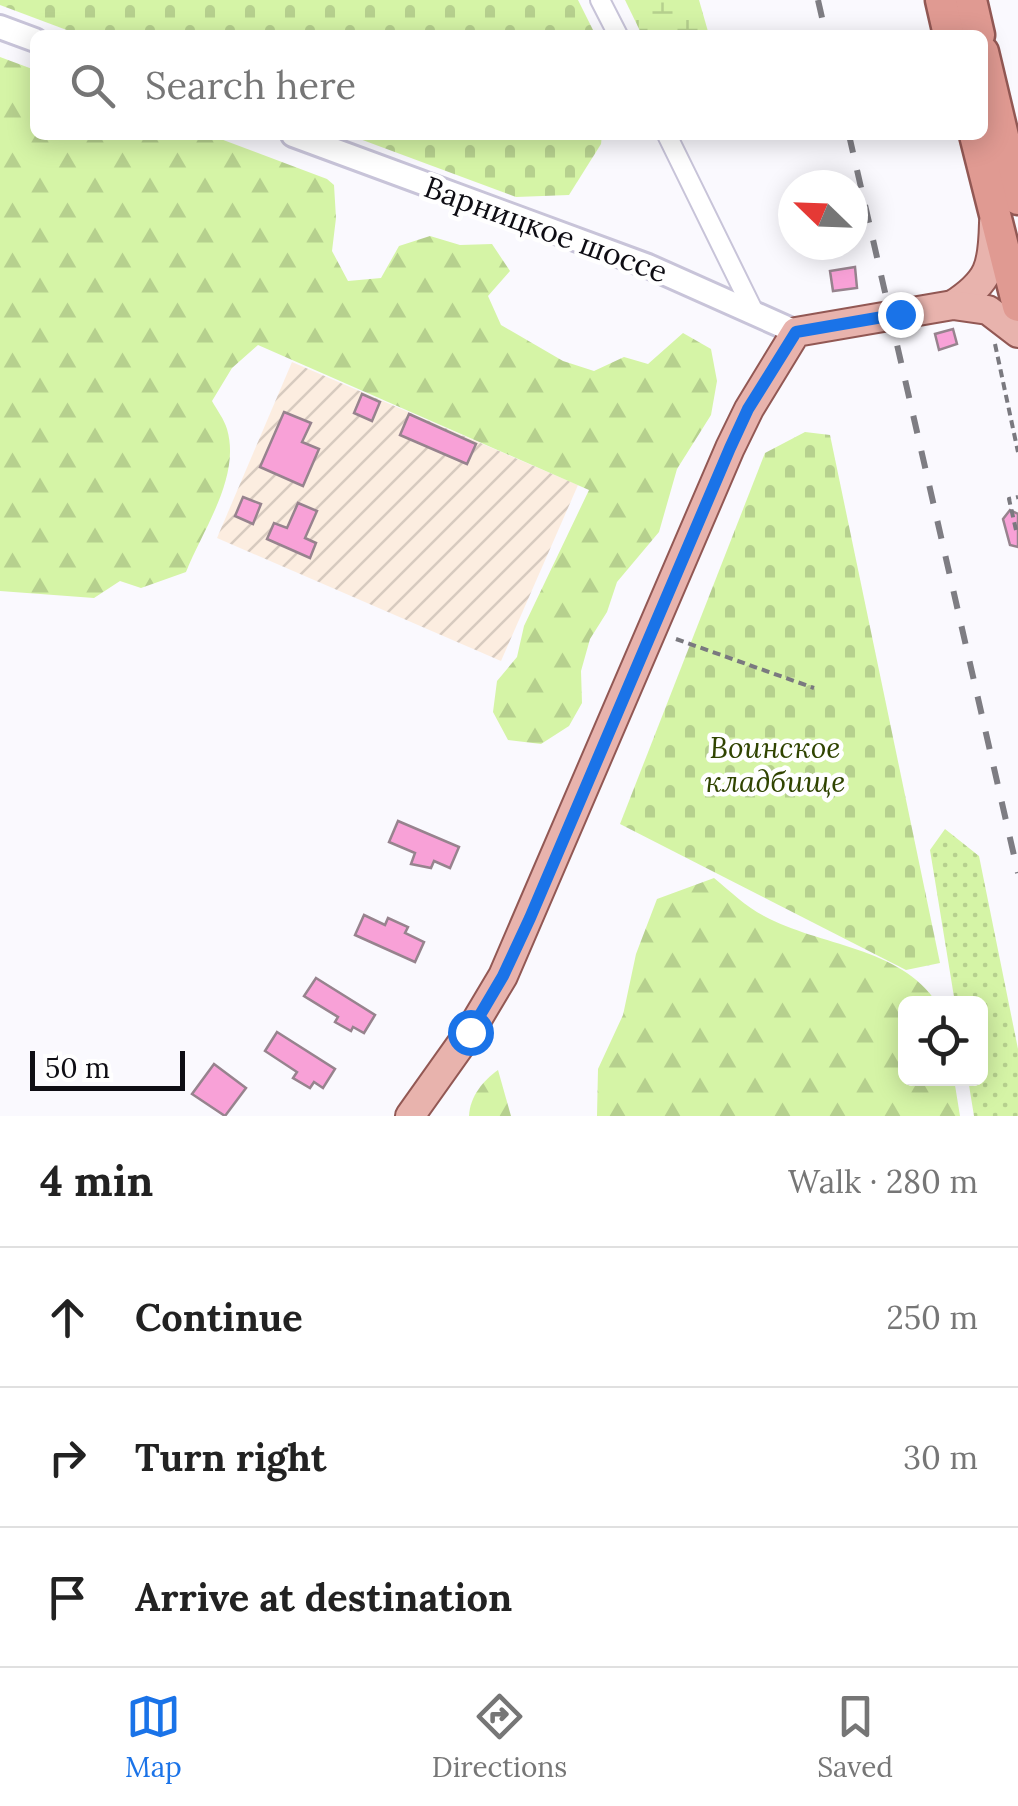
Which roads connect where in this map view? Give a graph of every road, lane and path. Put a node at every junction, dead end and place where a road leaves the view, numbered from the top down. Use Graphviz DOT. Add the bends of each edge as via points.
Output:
graph roads {
  1 [pos="600,0"];
  2 [pos="941,0"];
  3 [pos="971,0"];
  4 [pos="0,27"];
  5 [pos="615,30"];
  6 [pos="949,30"];
  7 [pos="978,30"];
  8 [pos="30,38"];
  9 [pos="988,85"];
  10 [pos="307,140"];
  11 [pos="669,140"];
  12 [pos="977,140"];
  13 [pos="1006,204"];
  14 [pos="953,305"];
  15 [pos="1003,308"];
  16 [pos="754,312"];
  17 [pos="796,332"];
  18 [pos="1018,332"];
  19 [pos="1018,452"];
  20 [pos="1018,497"];
  21 [pos="1016,530"];
  22 [pos="652,631"];
  23 [pos="814,688"];
  24 [pos="410,1116"];
  1 -- 5 [label="street"];
  2 -- 6 [label="highway"];
  3 -- 7 [label="highway"];
  4 -- 8 [label="street"];
  9 -- 13 [label="highway"];
  10 -- 16 [label="street, Варницкое шоссе"];
  11 -- 16 [label="street"];
  12 -- 13 [label="highway"];
  13 -- 14 [label="main road" via="984,279"];
  13 -- 15 [label="highway"];
  14 -- 15 [label="main road"];
  14 -- 17 [label="main road"];
  15 -- 18 [label="main road"];
  15 -- 19 [label="path"];
  16 -- 17 [label="street, Варницкое шоссе"];
  17 -- 22 [label="main road" via="748,409"];
  20 -- 21 [label="path" via="1009,499"];
  22 -- 23 [label="path"];
  22 -- 24 [label="main road" via="503,976"];
}
